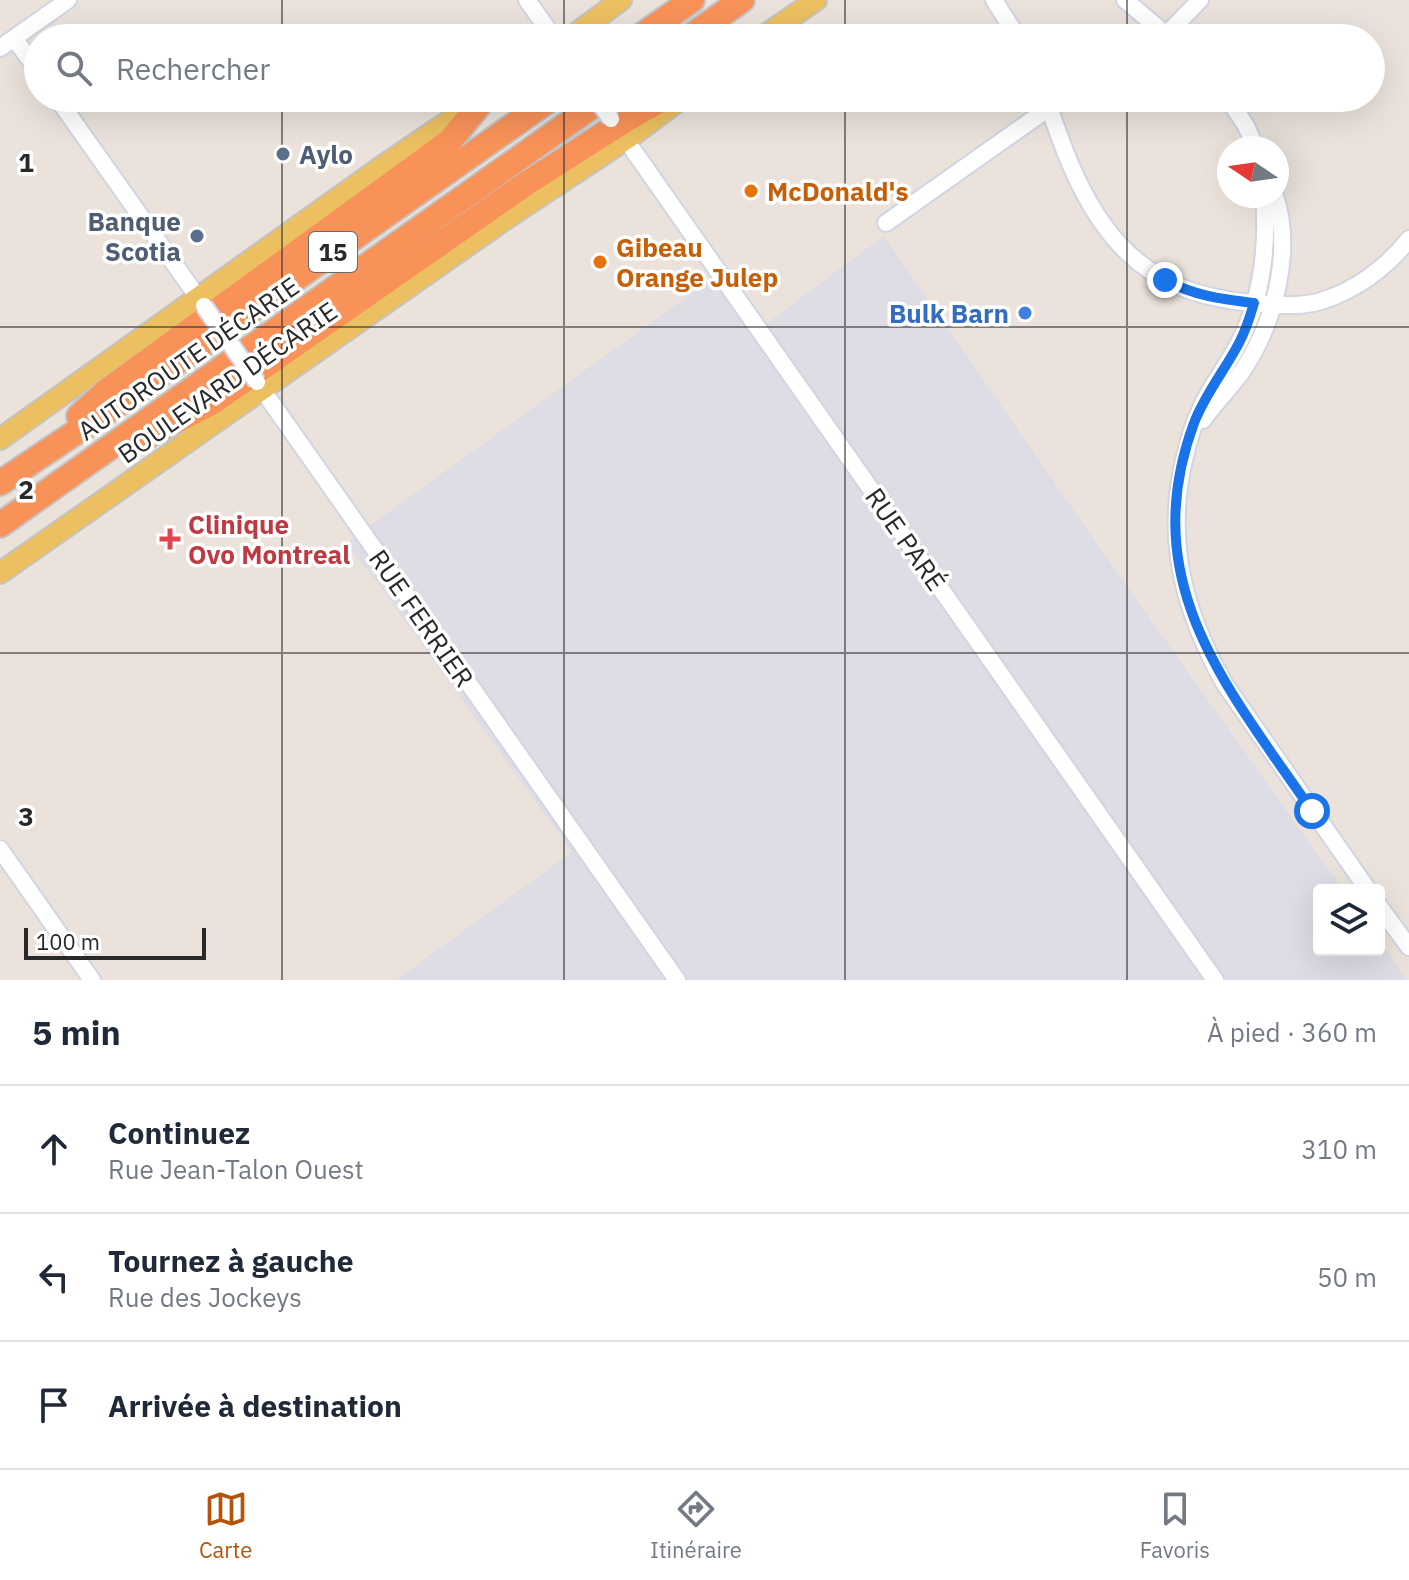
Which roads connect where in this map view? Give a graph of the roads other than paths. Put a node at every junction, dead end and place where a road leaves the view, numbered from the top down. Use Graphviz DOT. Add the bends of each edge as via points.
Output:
graph roads {
  1 [pos="68,0"];
  2 [pos="527,0"];
  3 [pos="621,0"];
  4 [pos="692,0"];
  5 [pos="742,0"];
  6 [pos="816,0"];
  7 [pos="994,0"];
  8 [pos="1125,0"];
  9 [pos="1200,0"];
  10 [pos="34,24"];
  11 [pos="544,24"];
  12 [pos="589,24"];
  13 [pos="658,24"];
  14 [pos="708,24"];
  15 [pos="781,24"];
  16 [pos="1009,24"];
  17 [pos="1152,24"];
  18 [pos="1178,24"];
  19 [pos="24,31"];
  20 [pos="14,38"];
  21 [pos="0,48"];
  22 [pos="24,52"];
  23 [pos="67,112"];
  24 [pos="463,112"];
  25 [pos="473,112"];
  26 [pos="532,112"];
  27 [pos="634,112"];
  28 [pos="641,112"];
  29 [pos="1038,112"];
  30 [pos="1056,112"];
  31 [pos="1237,112"];
  32 [pos="614,121"];
  33 [pos="1250,136"];
  34 [pos="1264,208"];
  35 [pos="1277,208"];
  36 [pos="886,223"];
  37 [pos="1409,239"];
  38 [pos="201,302"];
  39 [pos="1254,303"];
  40 [pos="1272,305"];
  41 [pos="259,386"];
  42 [pos="0,439"];
  43 [pos="27,464"];
  44 [pos="1182,469"];
  45 [pos="0,483"];
  46 [pos="0,525"];
  47 [pos="0,573"];
  48 [pos="0,849"];
  49 [pos="1364,884"];
  50 [pos="1385,914"];
  51 [pos="1409,947"];
  52 [pos="92,980"];
  53 [pos="677,980"];
  54 [pos="1215,980"];
  1 -- 10 [label="street"];
  2 -- 11 [label="street"];
  3 -- 12 [label="main road"];
  4 -- 13 [label="highway"];
  5 -- 14 [label="highway"];
  6 -- 15 [label="main road"];
  7 -- 16 [label="street"];
  8 -- 17 [label="street"];
  9 -- 18 [label="street"];
  19 -- 20 [label="street"];
  20 -- 21 [label="street"];
  20 -- 22 [label="street"];
  23 -- 38 [label="street, RUE FERRIER"];
  24 -- 38 [label="main road"];
  25 -- 43 [label="highway" via="450,141 105,392"];
  26 -- 43 [label="highway, AUTOROUTE DÉCARIE / 15"];
  27 -- 32 [label="highway"];
  28 -- 32 [label="main road, BOULEVARD DÉCARIE"];
  29 -- 36 [label="street"];
  30 -- 39 [label="street" via="1070,163 1089,203 1127,252 1191,292"];
  31 -- 33 [label="street"];
  32 -- 41 [label="main road, BOULEVARD DÉCARIE" via="504,220"];
  32 -- 46 [label="highway" via="213,402 63,480"];
  32 -- 54 [label="street, RUE PARÉ"];
  34 -- 39 [label="street" via="1264,256"];
  35 -- 40 [label="street" via="1282,249"];
  37 -- 40 [label="street" via="1378,270 1335,296 1309,304"];
  38 -- 41 [label="street, RUE FERRIER, bridge"];
  38 -- 42 [label="main road"];
  39 -- 40 [label="street"];
  39 -- 44 [label="street" via="1239,343 1200,409"];
  40 -- 44 [label="street" via="1252,356 1200,426"];
  41 -- 47 [label="main road, BOULEVARD DÉCARIE"];
  41 -- 53 [label="street, RUE FERRIER"];
  43 -- 45 [label="highway, AUTOROUTE DÉCARIE / 15"];
  44 -- 49 [label="street" via="1177,545 1199,633 1224,683"];
  48 -- 52 [label="street"];
  50 -- 51 [label="street"];
}
